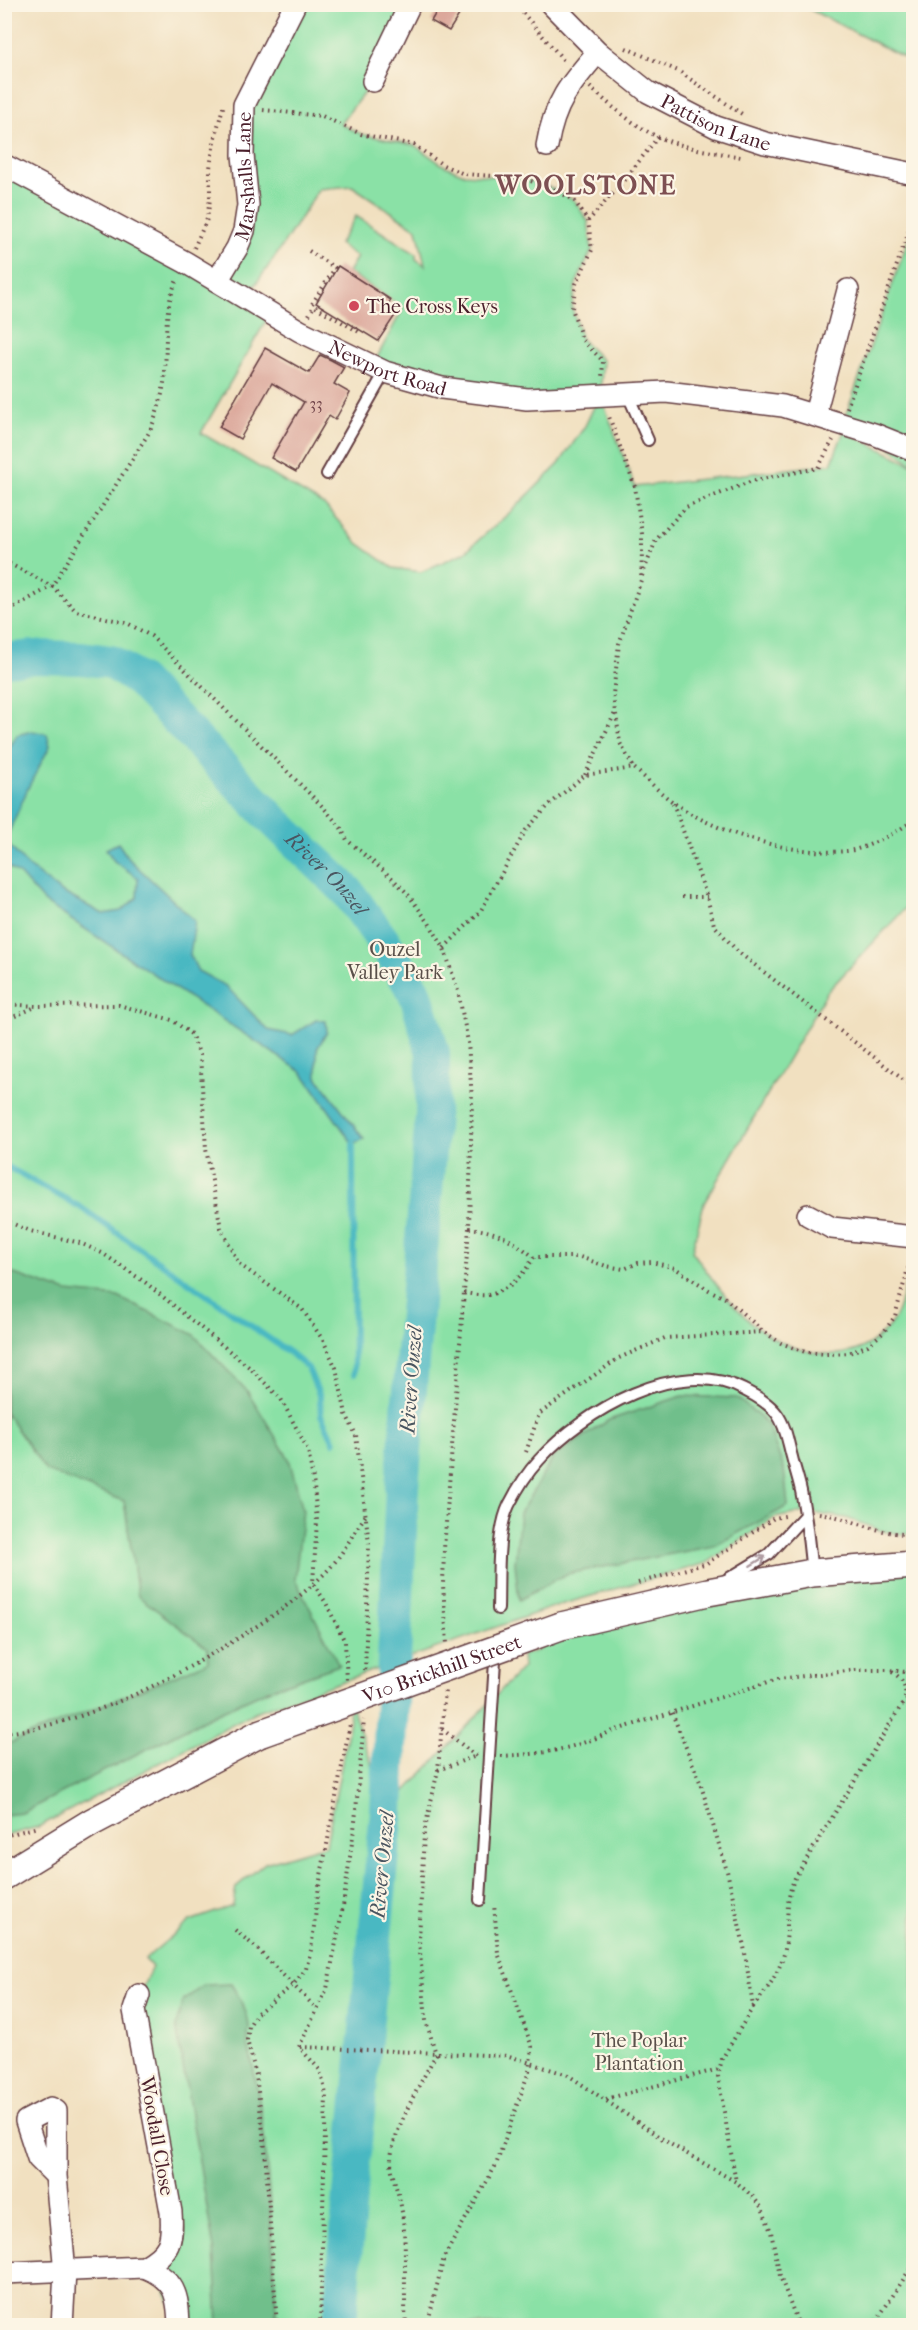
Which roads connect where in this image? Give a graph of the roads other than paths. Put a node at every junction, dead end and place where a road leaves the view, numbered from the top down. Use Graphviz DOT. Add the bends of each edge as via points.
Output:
graph roads {
  1 [pos="295,4"];
  2 [pos="410,4"];
  3 [pos="551,4"];
  4 [pos="598,52"];
  5 [pos="373,81"];
  6 [pos="547,146"];
  7 [pos="4,165"];
  8 [pos="914,174"];
  9 [pos="217,281"];
  10 [pos="848,290"];
  11 [pos="385,372"];
  12 [pos="627,393"];
  13 [pos="815,414"];
  14 [pos="648,440"];
  15 [pos="914,450"];
  16 [pos="327,474"];
  17 [pos="808,1215"];
  18 [pos="914,1237"];
  19 [pos="805,1513"];
  20 [pos="914,1565"];
  21 [pos="812,1573"];
  22 [pos="708,1592"];
  23 [pos="498,1609"];
  24 [pos="495,1661"];
  25 [pos="4,1876"];
  26 [pos="480,1898"];
  27 [pos="139,1995"];
  28 [pos="56,2176"];
  29 [pos="144,2267"];
  30 [pos="65,2272"];
  31 [pos="4,2273"];
  32 [pos="62,2325"];
  33 [pos="179,2325"];
  1 -- 9 [label="street, Marshalls Lane" via="236,102 248,205 244,231"];
  2 -- 5 [label="street"];
  3 -- 4 [label="street, Pattison Lane"];
  4 -- 6 [label="street" via="562,97"];
  4 -- 8 [label="street, Pattison Lane" via="648,92 716,127 765,143"];
  7 -- 9 [label="street, Newport Road"];
  9 -- 11 [label="street, Newport Road" via="300,331"];
  10 -- 13 [label="street"];
  11 -- 12 [label="street, Newport Road" via="442,388 528,399"];
  11 -- 16 [label="lane"];
  12 -- 13 [label="street, Newport Road" via="666,392 744,400"];
  12 -- 14 [label="lane"];
  13 -- 15 [label="street, Newport Road"];
  17 -- 18 [label="street" via="832,1228"];
  19 -- 21 [label="lane"];
  22 -- 19 [label="lane, one-way" via="769,1554"];
  19 -- 23 [label="lane" via="786,1434 777,1414 758,1398 718,1380 694,1377 648,1388 586,1419 538,1460 521,1483 507,1508 502,1533"];
  20 -- 21 [label="street, V10 Brickhill Street"];
  21 -- 22 [label="street, V10 Brickhill Street"];
  22 -- 25 [label="street, V10 Brickhill Street, bridge" via="561,1626 259,1734 92,1822"];
  24 -- 26 [label="lane"];
  27 -- 29 [label="street, Woodall Close" via="134,2010 172,2228 169,2245 160,2258"];
  28 -- 30 [label="street"];
  29 -- 30 [label="street"];
  29 -- 33 [label="street" via="168,2280 178,2306"];
  30 -- 31 [label="street"];
  30 -- 32 [label="street"];
}
